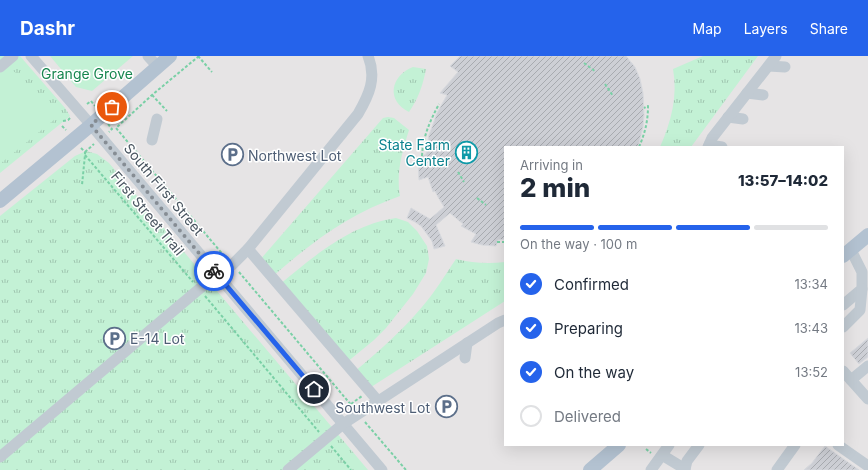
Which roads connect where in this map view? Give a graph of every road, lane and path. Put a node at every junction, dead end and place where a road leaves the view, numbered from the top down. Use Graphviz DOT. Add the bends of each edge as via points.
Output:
graph roads {
  1 [pos="13,56"];
  2 [pos="31,56"];
  3 [pos="148,56"];
  4 [pos="170,56"];
  5 [pos="198,56"];
  6 [pos="776,56"];
  7 [pos="366,63"];
  8 [pos="584,63"];
  9 [pos="769,66"];
  10 [pos="0,67"];
  11 [pos="158,67"];
  12 [pos="785,67"];
  13 [pos="212,72"];
  14 [pos="596,72"];
  15 [pos="605,84"];
  16 [pos="747,93"];
  17 [pos="152,95"];
  18 [pos="762,95"];
  19 [pos="613,96"];
  20 [pos="439,104"];
  21 [pos="644,108"];
  22 [pos="167,111"];
  23 [pos="728,117"];
  24 [pos="158,119"];
  25 [pos="743,119"];
  26 [pos="63,120"];
  27 [pos="68,120"];
  28 [pos="91,125"];
  29 [pos="62,126"];
  30 [pos="116,128"];
  31 [pos="64,129"];
  32 [pos="112,129"];
  33 [pos="152,140"];
  34 [pos="639,146"];
  35 [pos="708,146"];
  36 [pos="422,156"];
  37 [pos="458,172"];
  38 [pos="464,182"];
  39 [pos="82,185"];
  40 [pos="477,198"];
  41 [pos="0,201"];
  42 [pos="486,205"];
  43 [pos="868,235"];
  44 [pos="497,242"];
  45 [pos="504,242"];
  46 [pos="248,249"];
  47 [pos="847,253"];
  48 [pos="217,274"];
  49 [pos="199,289"];
  50 [pos="862,289"];
  51 [pos="844,304"];
  52 [pos="502,322"];
  53 [pos="844,326"];
  54 [pos="496,337"];
  55 [pos="467,344"];
  56 [pos="465,358"];
  57 [pos="437,363"];
  58 [pos="868,366"];
  59 [pos="844,372"];
  60 [pos="435,377"];
  61 [pos="851,380"];
  62 [pos="406,383"];
  63 [pos="370,391"];
  64 [pos="404,397"];
  65 [pos="868,399"];
  66 [pos="378,401"];
  67 [pos="350,404"];
  68 [pos="343,424"];
  69 [pos="325,439"];
  70 [pos="618,446"];
  71 [pos="668,446"];
  72 [pos="698,446"];
  73 [pos="794,446"];
  74 [pos="839,446"];
  75 [pos="662,455"];
  76 [pos="0,457"];
  77 [pos="868,466"];
  78 [pos="288,470"];
  79 [pos="351,470"];
  80 [pos="382,470"];
  81 [pos="590,470"];
  82 [pos="651,470"];
  83 [pos="685,470"];
  84 [pos="777,470"];
  1 -- 10 [label="street"];
  2 -- 28 [label="street, South First Street"];
  3 -- 11 [label="street"];
  4 -- 11 [label="main road"];
  5 -- 13 [label="path"];
  6 -- 9 [label="street"];
  7 -- 46 [label="street" via="372,74 371,87 363,92 366,100 266,219"];
  8 -- 14 [label="path"];
  9 -- 12 [label="street"];
  9 -- 16 [label="street"];
  11 -- 28 [label="main road"];
  15 -- 19 [label="path"];
  16 -- 18 [label="street"];
  16 -- 23 [label="street"];
  17 -- 22 [label="path"];
  20 -- 36 [label="path" via="425,134"];
  21 -- 34 [label="path" via="648,106 648,114"];
  23 -- 25 [label="street"];
  23 -- 35 [label="street"];
  24 -- 33 [label="street"];
  26 -- 27 [label="path"];
  28 -- 41 [label="main road"];
  28 -- 48 [label="street, South First Street"];
  29 -- 31 [label="path"];
  30 -- 32 [label="path"];
  37 -- 38 [label="path"];
  39 -- 49 [label="path, First Street Trail" via="85,153"];
  40 -- 42 [label="path"];
  43 -- 47 [label="main road"];
  44 -- 45 [label="path"];
  46 -- 48 [label="street"];
  46 -- 63 [label="street"];
  47 -- 50 [label="street" via="862,272"];
  48 -- 49 [label="street"];
  48 -- 68 [label="street, South First Street"];
  49 -- 69 [label="path, First Street Trail"];
  49 -- 76 [label="street"];
  50 -- 51 [label="street"];
  50 -- 53 [label="street" via="860,310"];
  52 -- 54 [label="street"];
  52 -- 55 [label="street"];
  55 -- 56 [label="street"];
  55 -- 57 [label="street"];
  57 -- 60 [label="street"];
  57 -- 62 [label="street"];
  58 -- 61 [label="street"];
  59 -- 61 [label="street"];
  61 -- 65 [label="street"];
  62 -- 64 [label="street"];
  62 -- 66 [label="street"];
  63 -- 66 [label="street"];
  63 -- 67 [label="path"];
  66 -- 68 [label="street"];
  68 -- 69 [label="street"];
  68 -- 80 [label="street, South First Street"];
  69 -- 78 [label="street"];
  69 -- 79 [label="path, First Street Trail"];
  70 -- 81 [label="main road"];
  71 -- 75 [label="street"];
  72 -- 83 [label="street" via="687,460"];
  73 -- 84 [label="street"];
  74 -- 77 [label="street"];
  75 -- 82 [label="street"];
  75 -- 83 [label="street"];
}
